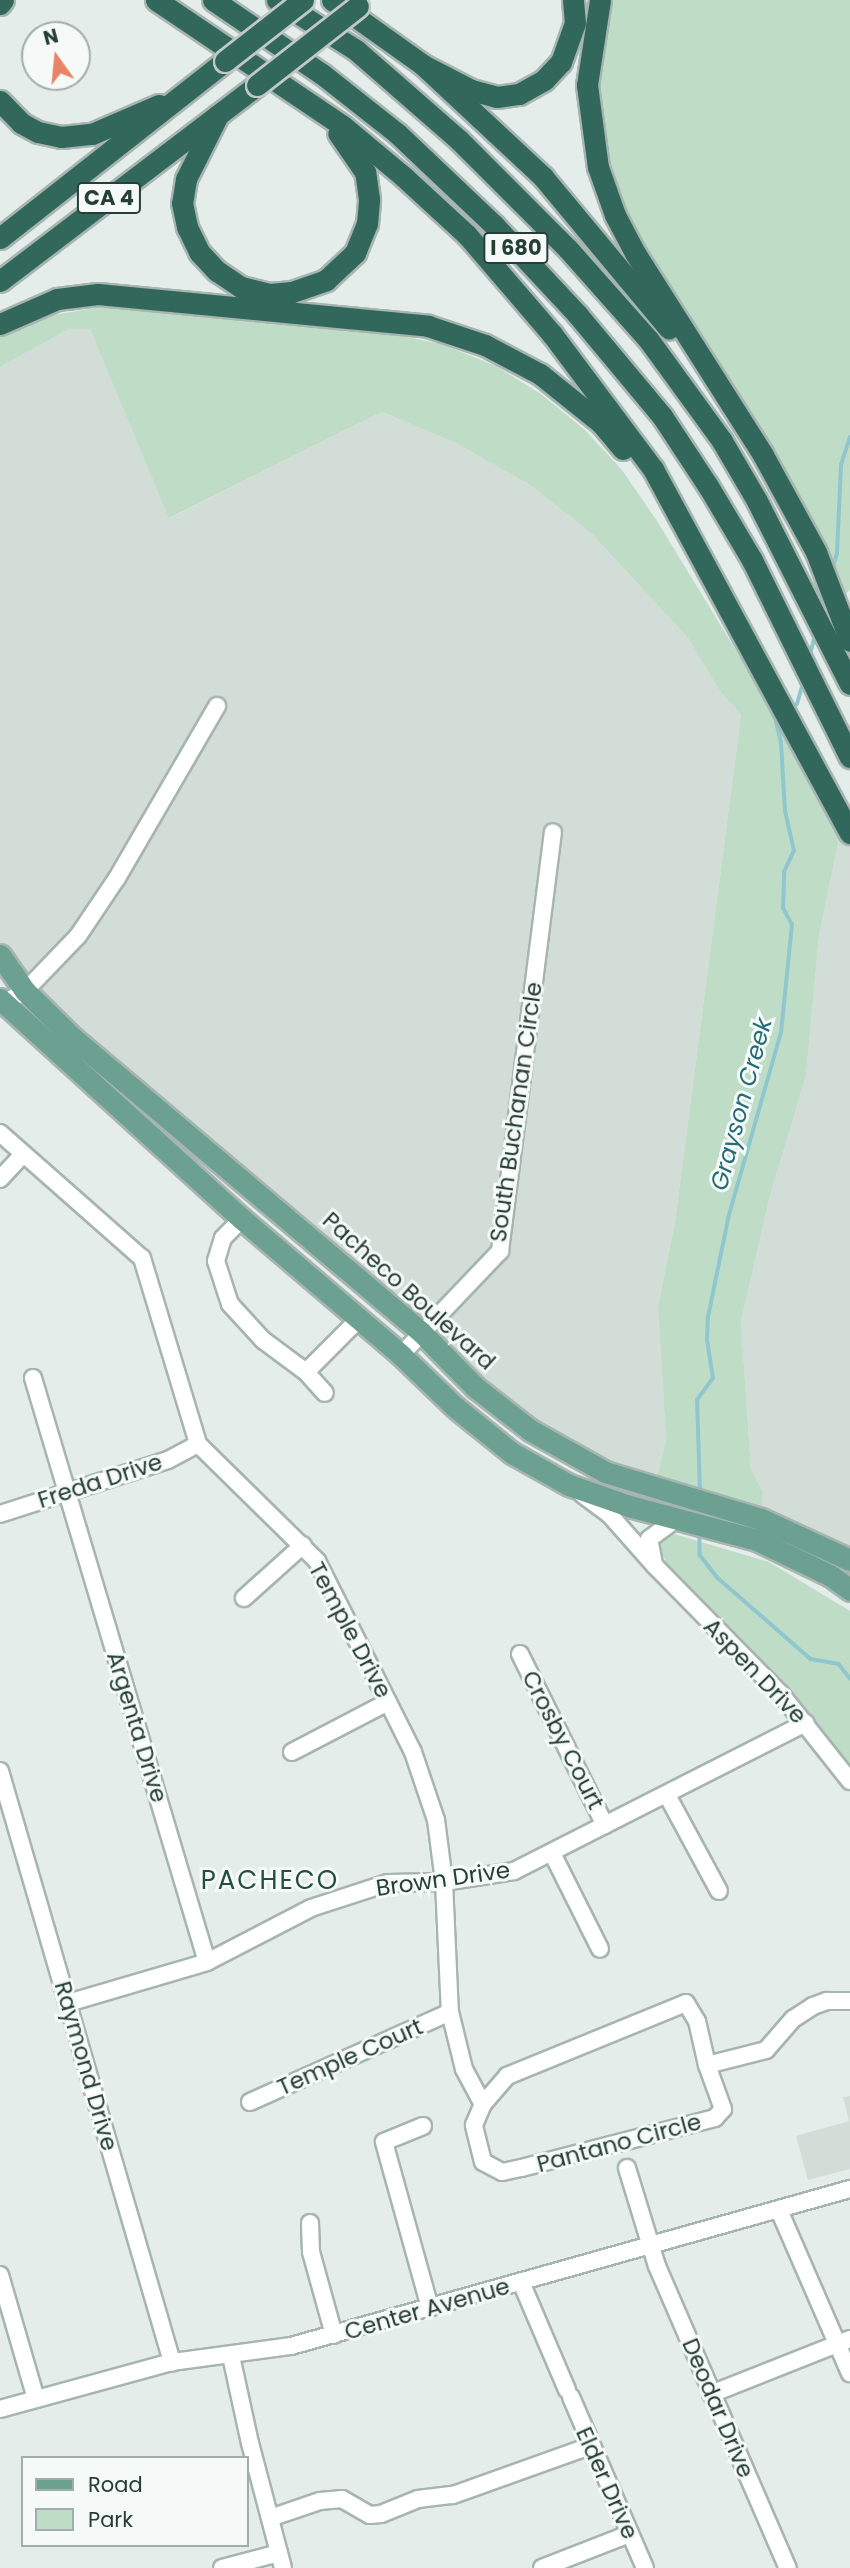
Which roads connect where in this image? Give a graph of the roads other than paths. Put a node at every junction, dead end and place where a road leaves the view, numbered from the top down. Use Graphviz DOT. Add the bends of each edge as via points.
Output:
graph roads {
  1 [pos="3,0"];
  2 [pos="156,0"];
  3 [pos="213,0"];
  4 [pos="277,0"];
  5 [pos="303,0"];
  6 [pos="332,0"];
  7 [pos="573,0"];
  8 [pos="600,0"];
  9 [pos="361,3"];
  10 [pos="0,4"];
  11 [pos="423,65"];
  12 [pos="178,99"];
  13 [pos="0,101"];
  14 [pos="313,106"];
  15 [pos="218,115"];
  16 [pos="0,238"];
  17 [pos="0,281"];
  18 [pos="0,324"];
  19 [pos="764,456"];
  20 [pos="687,534"];
  21 [pos="850,641"];
  22 [pos="850,684"];
  23 [pos="217,706"];
  24 [pos="850,757"];
  25 [pos="846,826"];
  26 [pos="553,832"];
  27 [pos="0,955"];
  28 [pos="25,990"];
  29 [pos="1,1007"];
  30 [pos="0,1133"];
  31 [pos="22,1155"];
  32 [pos="0,1179"];
  33 [pos="242,1219"];
  34 [pos="358,1320"];
  35 [pos="421,1332"];
  36 [pos="401,1355"];
  37 [pos="306,1373"];
  38 [pos="33,1378"];
  39 [pos="324,1393"];
  40 [pos="198,1444"];
  41 [pos="569,1485"];
  42 [pos="66,1492"];
  43 [pos="0,1514"];
  44 [pos="678,1518"];
  45 [pos="303,1545"];
  46 [pos="850,1560"];
  47 [pos="655,1566"];
  48 [pos="850,1590"];
  49 [pos="244,1598"];
  50 [pos="520,1654"];
  51 [pos="388,1702"];
  52 [pos="806,1723"];
  53 [pos="292,1752"];
  54 [pos="0,1771"];
  55 [pos="850,1781"];
  56 [pos="667,1795"];
  57 [pos="605,1825"];
  58 [pos="552,1853"];
  59 [pos="444,1882"];
  60 [pos="719,1891"];
  61 [pos="600,1949"];
  62 [pos="208,1962"];
  63 [pos="850,2001"];
  64 [pos="68,2003"];
  65 [pos="450,2012"];
  66 [pos="707,2065"];
  67 [pos="250,2102"];
  68 [pos="483,2104"];
  69 [pos="423,2126"];
  70 [pos="627,2168"];
  71 [pos="850,2189"];
  72 [pos="779,2210"];
  73 [pos="310,2223"];
  74 [pos="649,2247"];
  75 [pos="0,2275"];
  76 [pos="522,2282"];
  77 [pos="430,2308"];
  78 [pos="334,2335"];
  79 [pos="844,2342"];
  80 [pos="231,2356"];
  81 [pos="172,2362"];
  82 [pos="850,2373"];
  83 [pos="711,2394"];
  84 [pos="36,2399"];
  85 [pos="0,2409"];
  86 [pos="590,2446"];
  87 [pos="270,2518"];
  88 [pos="629,2534"];
  89 [pos="281,2560"];
  90 [pos="222,2568"];
  91 [pos="542,2568"];
  92 [pos="645,2568"];
  93 [pos="788,2568"];
  1 -- 10 [label="highway"];
  2 -- 14 [label="highway"];
  3 -- 24 [label="highway, I 680" via="387,125 494,225 577,314 662,416 752,561"];
  4 -- 22 [label="highway, I 680" via="356,50 459,140 568,248 648,339 722,441 758,502"];
  5 -- 12 [label="highway, CA 4, bridge"];
  6 -- 11 [label="highway"];
  7 -- 11 [label="highway" via="575,23 561,62 544,80 519,94 497,97 471,90"];
  8 -- 19 [label="highway" via="587,85 598,167 610,203 635,253"];
  9 -- 15 [label="highway, CA 4, bridge"];
  11 -- 19 [label="highway" via="543,177 643,295"];
  12 -- 13 [label="highway" via="92,134 61,137 22,123"];
  12 -- 16 [label="highway, CA 4"];
  14 -- 15 [label="highway" via="355,153 365,172 367,224 355,253 326,280 292,292 270,294 241,287 199,252 187,227 182,203 186,178"];
  14 -- 20 [label="highway" via="394,168 467,236 598,393 653,469"];
  15 -- 17 [label="highway, CA 4"];
  18 -- 20 [label="highway" via="57,299 98,294 398,322 457,335 513,358 568,394 632,458"];
  19 -- 21 [label="highway" via="816,552"];
  20 -- 25 [label="highway"];
  23 -- 28 [label="street" via="78,936"];
  26 -- 35 [label="street, South Buchanan Circle" via="500,1251"];
  27 -- 28 [label="main road, Pacheco Boulevard"];
  28 -- 29 [label="street"];
  28 -- 35 [label="main road, Pacheco Boulevard" via="74,1038"];
  29 -- 33 [label="main road"];
  30 -- 31 [label="street, Temple Drive"];
  31 -- 32 [label="street"];
  31 -- 40 [label="street, Temple Drive" via="142,1258"];
  33 -- 34 [label="main road"];
  33 -- 37 [label="street" via="223,1238 216,1261 230,1304 264,1340"];
  34 -- 36 [label="main road"];
  34 -- 37 [label="street"];
  35 -- 36 [label="street, South Buchanan Circle"];
  35 -- 46 [label="main road, Pacheco Boulevard" via="475,1387 530,1430 605,1472 761,1519"];
  36 -- 41 [label="main road" via="512,1453"];
  37 -- 39 [label="street"];
  38 -- 42 [label="street, Argenta Drive"];
  40 -- 42 [label="street, Freda Drive" via="168,1460"];
  40 -- 45 [label="street, Temple Drive"];
  41 -- 44 [label="main road"];
  41 -- 47 [label="street, Aspen Drive" via="609,1514"];
  42 -- 43 [label="street, Freda Drive"];
  42 -- 62 [label="street, Argenta Drive"];
  44 -- 47 [label="street" via="649,1539"];
  44 -- 48 [label="main road" via="757,1540"];
  45 -- 49 [label="street"];
  45 -- 51 [label="street, Temple Drive" via="317,1561"];
  47 -- 52 [label="street, Aspen Drive"];
  50 -- 57 [label="street, Crosby Court"];
  51 -- 53 [label="street"];
  51 -- 59 [label="street, Temple Drive" via="413,1752 436,1820"];
  52 -- 55 [label="street, Aspen Drive"];
  52 -- 56 [label="street, Brown Drive"];
  54 -- 64 [label="street, Raymond Drive"];
  56 -- 57 [label="street, Brown Drive"];
  56 -- 60 [label="street"];
  57 -- 58 [label="street, Brown Drive"];
  58 -- 59 [label="street, Brown Drive" via="514,1871"];
  58 -- 61 [label="street"];
  59 -- 62 [label="street, Brown Drive" via="388,1883 311,1908"];
  59 -- 65 [label="street, Temple Drive"];
  62 -- 64 [label="street, Brown Drive"];
  63 -- 66 [label="street" via="813,2006 793,2019 766,2050"];
  64 -- 81 [label="street, Raymond Drive"];
  65 -- 67 [label="street, Temple Court"];
  65 -- 68 [label="street, Temple Drive" via="464,2069"];
  66 -- 68 [label="street, Pantano Circle" via="697,2021 686,2003 507,2076"];
  66 -- 68 [label="street, Pantano Circle" via="723,2109 715,2118 502,2172 484,2162 474,2125"];
  69 -- 77 [label="street" via="384,2142"];
  70 -- 74 [label="street, Deodar Drive"];
  71 -- 72 [label="street, Center Avenue"];
  72 -- 74 [label="street, Center Avenue"];
  72 -- 79 [label="street"];
  73 -- 78 [label="street" via="311,2252"];
  74 -- 76 [label="street, Center Avenue"];
  74 -- 83 [label="street, Deodar Drive"];
  75 -- 84 [label="street"];
  76 -- 77 [label="street, Center Avenue"];
  76 -- 86 [label="street, Elder Drive"];
  77 -- 78 [label="street, Center Avenue"];
  78 -- 80 [label="street, Center Avenue"];
  79 -- 82 [label="street"];
  79 -- 83 [label="street"];
  80 -- 81 [label="street, Center Avenue"];
  80 -- 87 [label="street"];
  81 -- 84 [label="street, Center Avenue"];
  83 -- 93 [label="street, Deodar Drive"];
  84 -- 85 [label="street, Center Avenue"];
  86 -- 87 [label="street" via="453,2495 418,2499 382,2514 370,2515 342,2499 320,2501"];
  86 -- 88 [label="street, Elder Drive"];
  87 -- 89 [label="street"];
  88 -- 91 [label="street"];
  88 -- 92 [label="street, Elder Drive"];
  89 -- 90 [label="street"];
}
